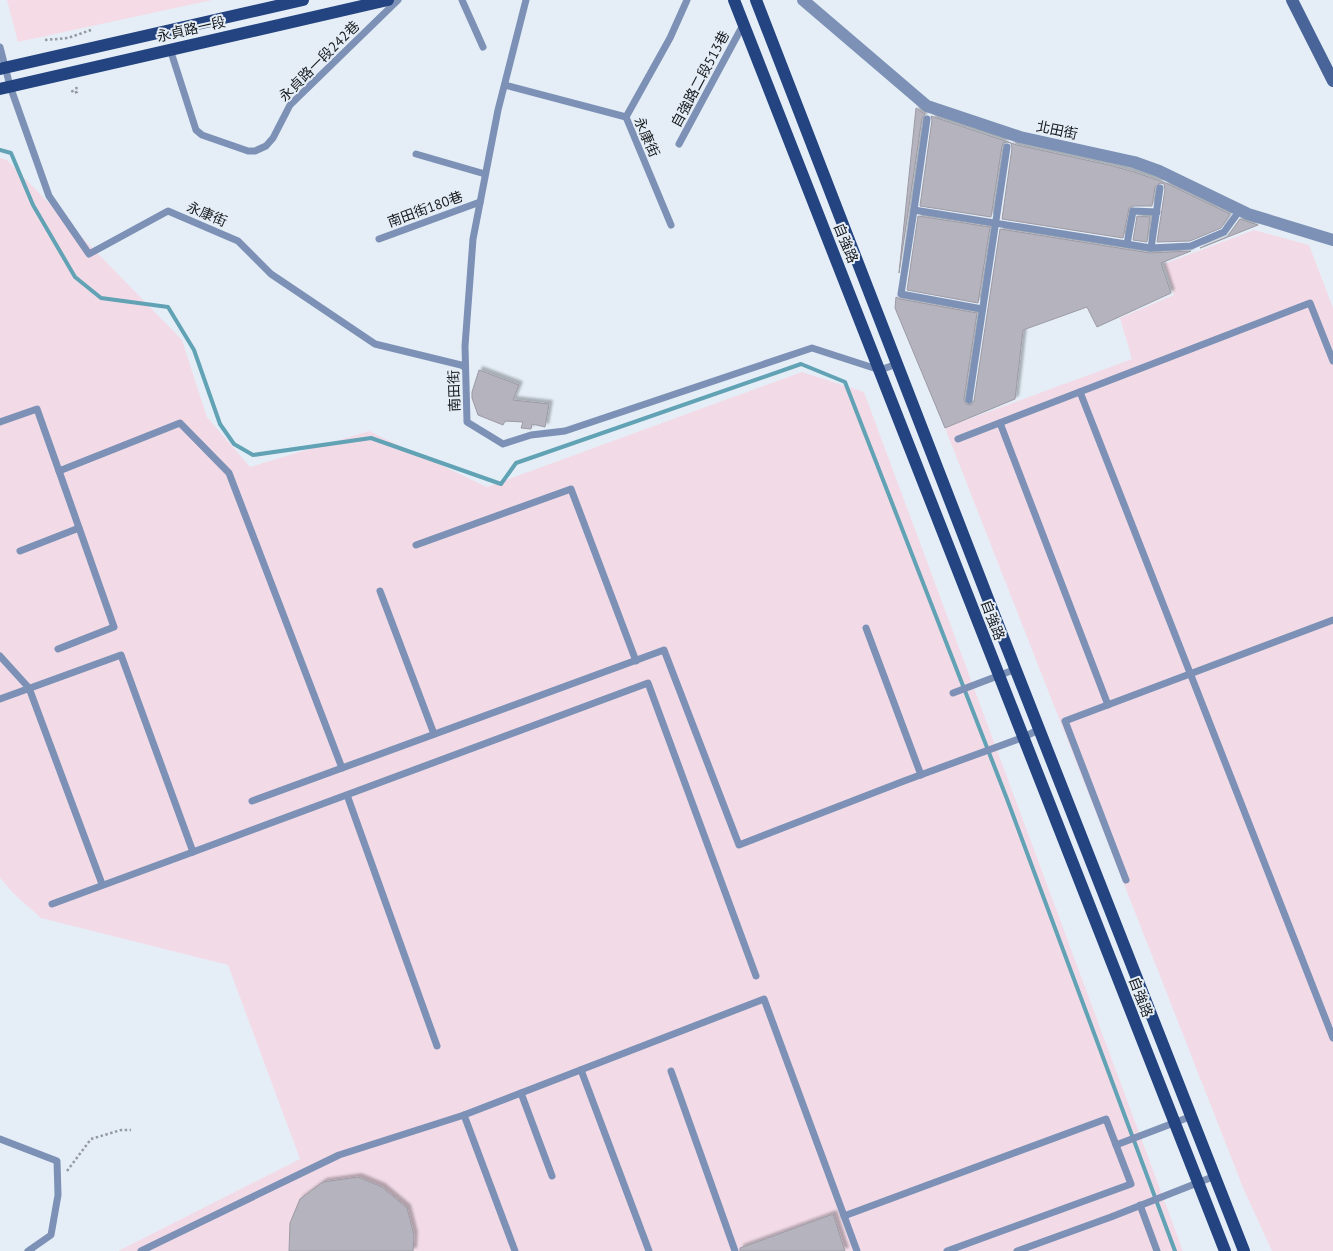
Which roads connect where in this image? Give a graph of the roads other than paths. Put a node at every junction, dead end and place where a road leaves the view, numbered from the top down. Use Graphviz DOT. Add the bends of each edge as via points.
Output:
graph roads {
  1 [pos="303,0"];
  2 [pos="388,0"];
  3 [pos="398,0"];
  4 [pos="462,0"];
  5 [pos="526,0"];
  6 [pos="687,0"];
  7 [pos="734,0"];
  8 [pos="802,0"];
  9 [pos="1292,0"];
  10 [pos="758,2"];
  11 [pos="260,10"];
  12 [pos="744,25"];
  13 [pos="265,28"];
  14 [pos="0,47"];
  15 [pos="483,47"];
  16 [pos="170,50"];
  17 [pos="3,68"];
  18 [pos="1333,81"];
  19 [pos="505,85"];
  20 [pos="5,87"];
  21 [pos="626,117"];
  22 [pos="927,120"];
  23 [pos="679,144"];
  24 [pos="1007,147"];
  25 [pos="416,154"];
  26 [pos="485,174"];
  27 [pos="1160,188"];
  28 [pos="480,202"];
  29 [pos="914,210"];
  30 [pos="1240,210"];
  31 [pos="1156,212"];
  32 [pos="996,223"];
  33 [pos="670,226"];
  34 [pos="379,239"];
  35 [pos="1333,240"];
  36 [pos="1127,244"];
  37 [pos="1151,248"];
  38 [pos="982,309"];
  39 [pos="1333,361"];
  40 [pos="897,364"];
  41 [pos="465,368"];
  42 [pos="880,370"];
  43 [pos="1080,392"];
  44 [pos="969,400"];
  45 [pos="0,422"];
  46 [pos="1000,423"];
  47 [pos="958,439"];
  48 [pos="59,471"];
  49 [pos="79,528"];
  50 [pos="416,545"];
  51 [pos="20,551"];
  52 [pos="380,591"];
  53 [pos="1333,620"];
  54 [pos="866,628"];
  55 [pos="58,649"];
  56 [pos="0,656"];
  57 [pos="636,661"];
  58 [pos="1016,669"];
  59 [pos="1190,674"];
  60 [pos="999,676"];
  61 [pos="28,688"];
  62 [pos="952,693"];
  63 [pos="0,700"];
  64 [pos="1108,705"];
  65 [pos="1040,730"];
  66 [pos="434,734"];
  67 [pos="1024,737"];
  68 [pos="342,768"];
  69 [pos="921,775"];
  70 [pos="347,795"];
  71 [pos="252,801"];
  72 [pos="193,852"];
  73 [pos="1126,880"];
  74 [pos="102,884"];
  75 [pos="52,904"];
  76 [pos="756,976"];
  77 [pos="1333,1038"];
  78 [pos="437,1046"];
  79 [pos="581,1070"];
  80 [pos="671,1071"];
  81 [pos="521,1093"];
  82 [pos="464,1115"];
  83 [pos="1192,1116"];
  84 [pos="1174,1123"];
  85 [pos="0,1139"];
  86 [pos="1116,1145"];
  87 [pos="552,1176"];
  88 [pos="1215,1176"];
  89 [pos="1197,1182"];
  90 [pos="1139,1205"];
  91 [pos="844,1216"];
  92 [pos="28,1251"];
  93 [pos="141,1251"];
  94 [pos="515,1251"];
  95 [pos="649,1251"];
  96 [pos="734,1251"];
  97 [pos="857,1251"];
  98 [pos="947,1251"];
  99 [pos="1017,1251"];
  100 [pos="1157,1251"];
  101 [pos="1225,1251"];
  102 [pos="1244,1251"];
  1 -- 11 [label="main road, 永貞路一段"];
  2 -- 13 [label="main road, 永貞路一段"];
  3 -- 16 [label="lane, 永貞路一段242巷" via="290,105 273,138 256,151 202,135 196,130"];
  4 -- 15 [label="lane"];
  5 -- 19 [label="lane, 南田街"];
  6 -- 21 [label="lane"];
  7 -- 12 [label="main road, 自強路"];
  8 -- 30 [label="street, 北田街" via="927,106 1020,137 1134,162"];
  9 -- 18 [label="main road"];
  10 -- 40 [label="main road, 自強路"];
  11 -- 13 [label="main road"];
  11 -- 17 [label="main road, 永貞路一段"];
  12 -- 23 [label="lane, 自強路二段513巷"];
  12 -- 42 [label="main road, 自強路"];
  13 -- 16 [label="main road, 永貞路一段"];
  14 -- 17 [label="lane, 永康街"];
  16 -- 20 [label="main road, 永貞路一段"];
  17 -- 20 [label="lane, 永康街"];
  19 -- 21 [label="lane, 永康街"];
  19 -- 26 [label="lane, 南田街"];
  20 -- 41 [label="lane, 永康街" via="49,196 89,254 168,211 238,241 272,274 375,344"];
  21 -- 33 [label="lane, 永康街"];
  22 -- 29 [label="lane"];
  24 -- 32 [label="lane"];
  25 -- 26 [label="lane"];
  26 -- 28 [label="lane, 南田街"];
  27 -- 31 [label="lane"];
  28 -- 34 [label="lane, 南田街180巷"];
  28 -- 41 [label="lane, 南田街" via="473,238"];
  29 -- 32 [label="lane"];
  29 -- 38 [label="lane" via="901,294"];
  30 -- 35 [label="street, 北田街"];
  30 -- 37 [label="lane" via="1224,232 1191,246"];
  31 -- 36 [label="lane" via="1133,211"];
  31 -- 37 [label="lane"];
  32 -- 36 [label="lane"];
  32 -- 38 [label="lane"];
  36 -- 37 [label="lane"];
  38 -- 44 [label="lane"];
  39 -- 43 [label="lane" via="1310,303"];
  40 -- 42 [label="lane"];
  40 -- 58 [label="main road, 自強路"];
  41 -- 42 [label="lane, 南田街" via="467,422 503,444 531,435 565,431 812,348"];
  42 -- 60 [label="main road, 自強路"];
  43 -- 46 [label="lane"];
  43 -- 59 [label="lane"];
  45 -- 48 [label="lane" via="37,409"];
  46 -- 47 [label="lane"];
  46 -- 64 [label="lane"];
  48 -- 49 [label="lane"];
  48 -- 68 [label="lane" via="180,423 229,473"];
  49 -- 51 [label="lane"];
  49 -- 55 [label="lane" via="114,627"];
  50 -- 57 [label="lane" via="571,489"];
  52 -- 66 [label="lane"];
  53 -- 59 [label="lane"];
  54 -- 69 [label="lane"];
  56 -- 61 [label="lane"];
  57 -- 66 [label="lane"];
  57 -- 69 [label="lane" via="664,650 739,845"];
  58 -- 60 [label="lane"];
  58 -- 65 [label="main road, 自強路"];
  59 -- 64 [label="lane"];
  59 -- 77 [label="lane"];
  60 -- 62 [label="lane"];
  60 -- 67 [label="main road, 自強路"];
  61 -- 63 [label="lane"];
  61 -- 72 [label="lane" via="121,655"];
  61 -- 74 [label="lane"];
  64 -- 73 [label="lane" via="1064,721"];
  65 -- 67 [label="lane"];
  65 -- 83 [label="main road, 自強路"];
  66 -- 68 [label="lane"];
  67 -- 69 [label="lane"];
  67 -- 84 [label="main road, 自強路"];
  68 -- 71 [label="lane"];
  70 -- 72 [label="lane"];
  70 -- 76 [label="lane" via="648,683"];
  70 -- 78 [label="lane"];
  72 -- 74 [label="lane"];
  74 -- 75 [label="lane"];
  79 -- 81 [label="lane"];
  79 -- 91 [label="lane" via="764,999"];
  79 -- 95 [label="lane"];
  80 -- 96 [label="lane"];
  81 -- 82 [label="lane"];
  81 -- 87 [label="lane"];
  82 -- 93 [label="lane" via="338,1155"];
  82 -- 94 [label="lane"];
  83 -- 84 [label="lane"];
  83 -- 88 [label="main road, 自強路"];
  84 -- 86 [label="lane"];
  84 -- 89 [label="main road, 自強路"];
  85 -- 92 [label="lane" via="57,1161 58,1195 51,1235"];
  86 -- 91 [label="lane" via="1106,1119"];
  86 -- 98 [label="lane" via="1130,1184"];
  88 -- 89 [label="lane"];
  88 -- 102 [label="main road, 自強路"];
  89 -- 90 [label="lane"];
  89 -- 101 [label="main road, 自強路"];
  90 -- 99 [label="lane"];
  90 -- 100 [label="lane"];
  91 -- 97 [label="lane"];
}
